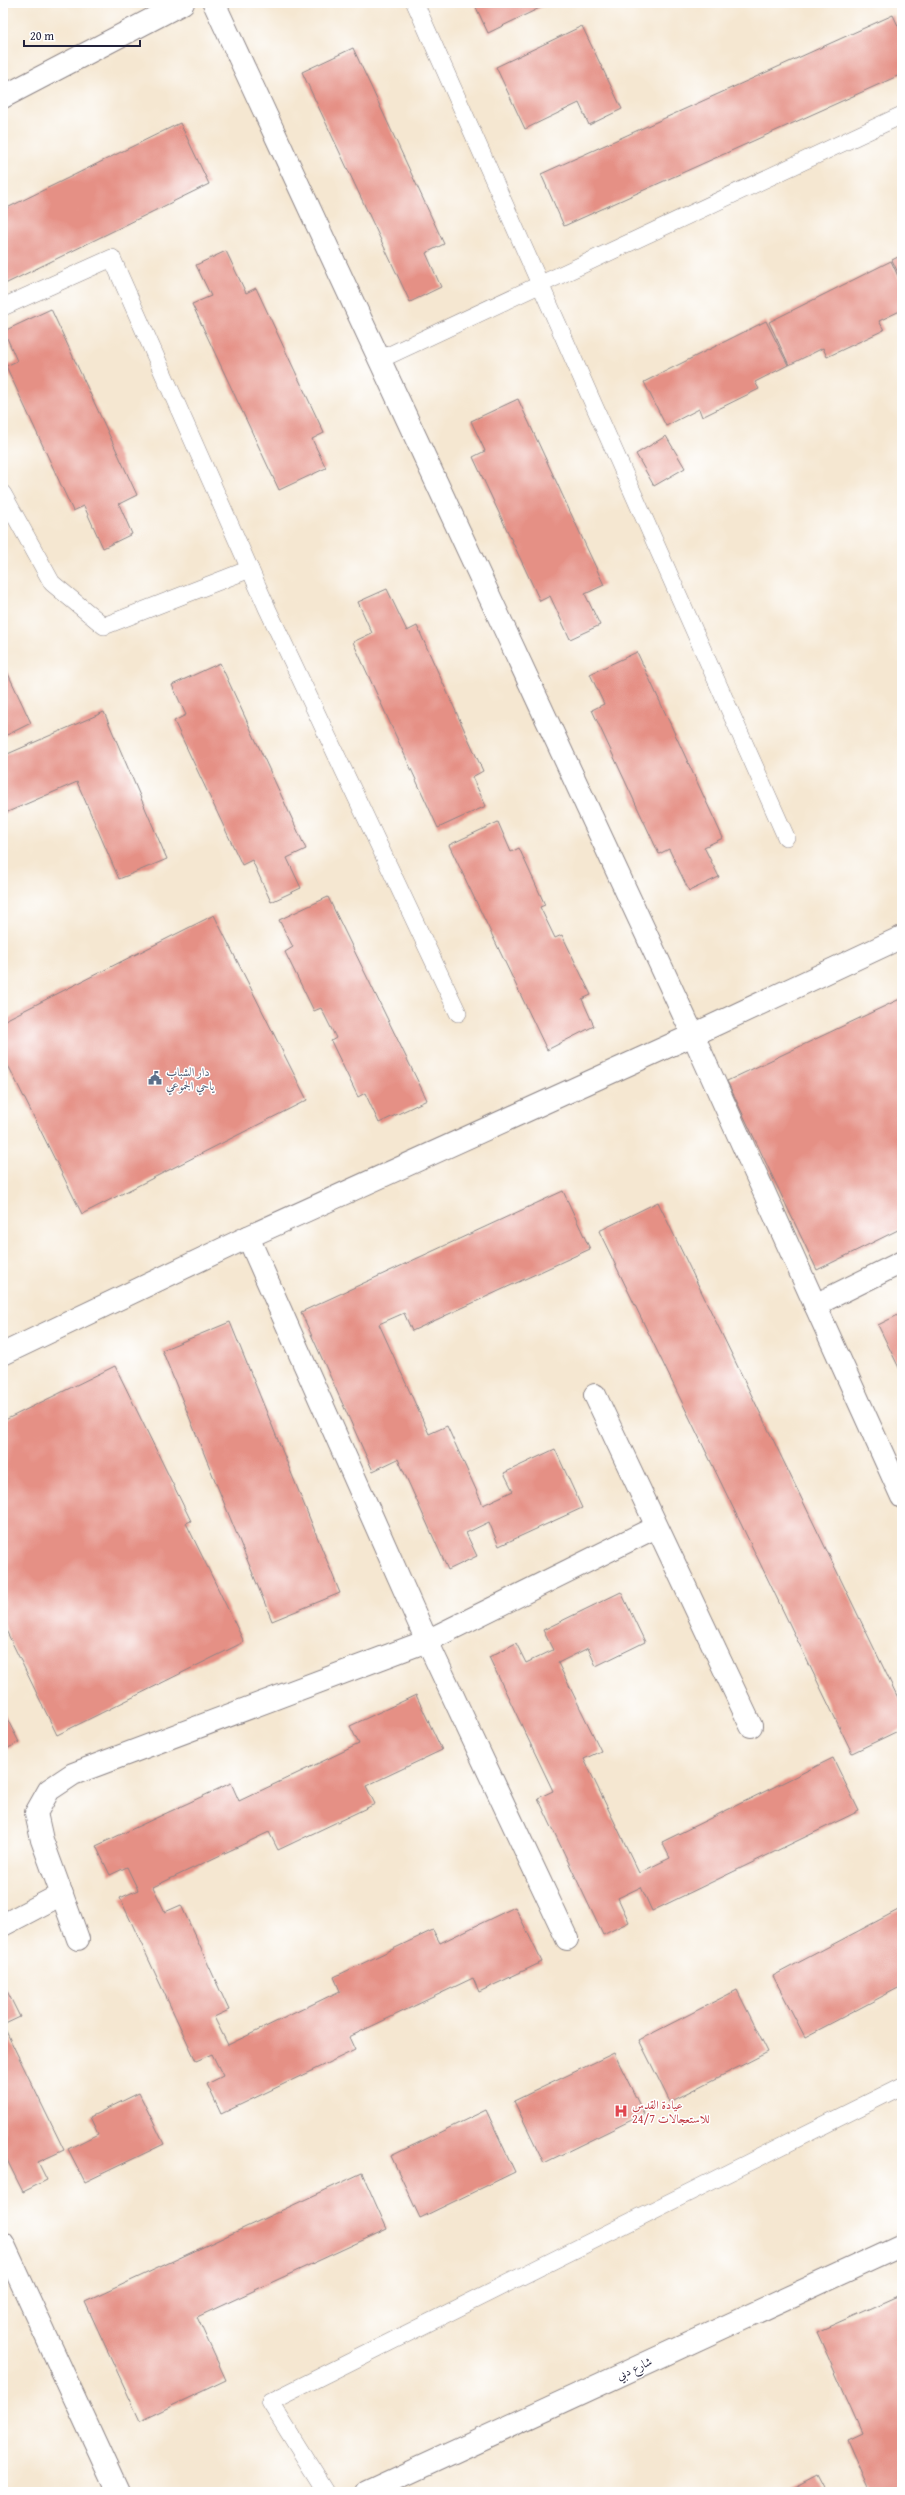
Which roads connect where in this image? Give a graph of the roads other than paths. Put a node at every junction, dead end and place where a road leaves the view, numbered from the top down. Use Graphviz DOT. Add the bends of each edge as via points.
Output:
graph roads {
  1 [pos="184,3"];
  2 [pos="214,3"];
  3 [pos="415,3"];
  4 [pos="3,97"];
  5 [pos="902,115"];
  6 [pos="540,284"];
  7 [pos="3,307"];
  8 [pos="379,360"];
  9 [pos="3,494"];
  10 [pos="250,569"];
  11 [pos="786,837"];
  12 [pos="902,937"];
  13 [pos="458,1013"];
  14 [pos="693,1035"];
  15 [pos="248,1237"];
  16 [pos="902,1262"];
  17 [pos="815,1305"];
  18 [pos="3,1354"];
  19 [pos="595,1395"];
  20 [pos="902,1497"];
  21 [pos="656,1527"];
  22 [pos="427,1641"];
  23 [pos="751,1726"];
  24 [pos="62,1894"];
  25 [pos="3,1925"];
  26 [pos="78,1939"];
  27 [pos="567,1939"];
  28 [pos="902,2086"];
  29 [pos="3,2244"];
  30 [pos="902,2244"];
  31 [pos="118,2492"];
  32 [pos="326,2492"];
  33 [pos="366,2492"];
  1 -- 4 [label="street"];
  2 -- 8 [label="street"];
  3 -- 6 [label="lane"];
  5 -- 6 [label="lane"];
  6 -- 8 [label="lane"];
  6 -- 11 [label="lane"];
  7 -- 10 [label="lane" via="112,258"];
  8 -- 14 [label="street"];
  9 -- 10 [label="lane" via="52,583 104,626"];
  10 -- 13 [label="lane"];
  12 -- 14 [label="street"];
  14 -- 15 [label="street"];
  14 -- 17 [label="street"];
  15 -- 18 [label="street"];
  15 -- 22 [label="street"];
  16 -- 17 [label="street"];
  17 -- 20 [label="street"];
  19 -- 21 [label="street"];
  21 -- 22 [label="street"];
  21 -- 23 [label="street"];
  22 -- 24 [label="street" via="73,1774 49,1790 36,1813 42,1840"];
  22 -- 27 [label="street"];
  24 -- 25 [label="street"];
  24 -- 26 [label="street"];
  28 -- 32 [label="lane" via="270,2402"];
  29 -- 31 [label="street"];
  30 -- 33 [label="street, شارع دبي"];
}
